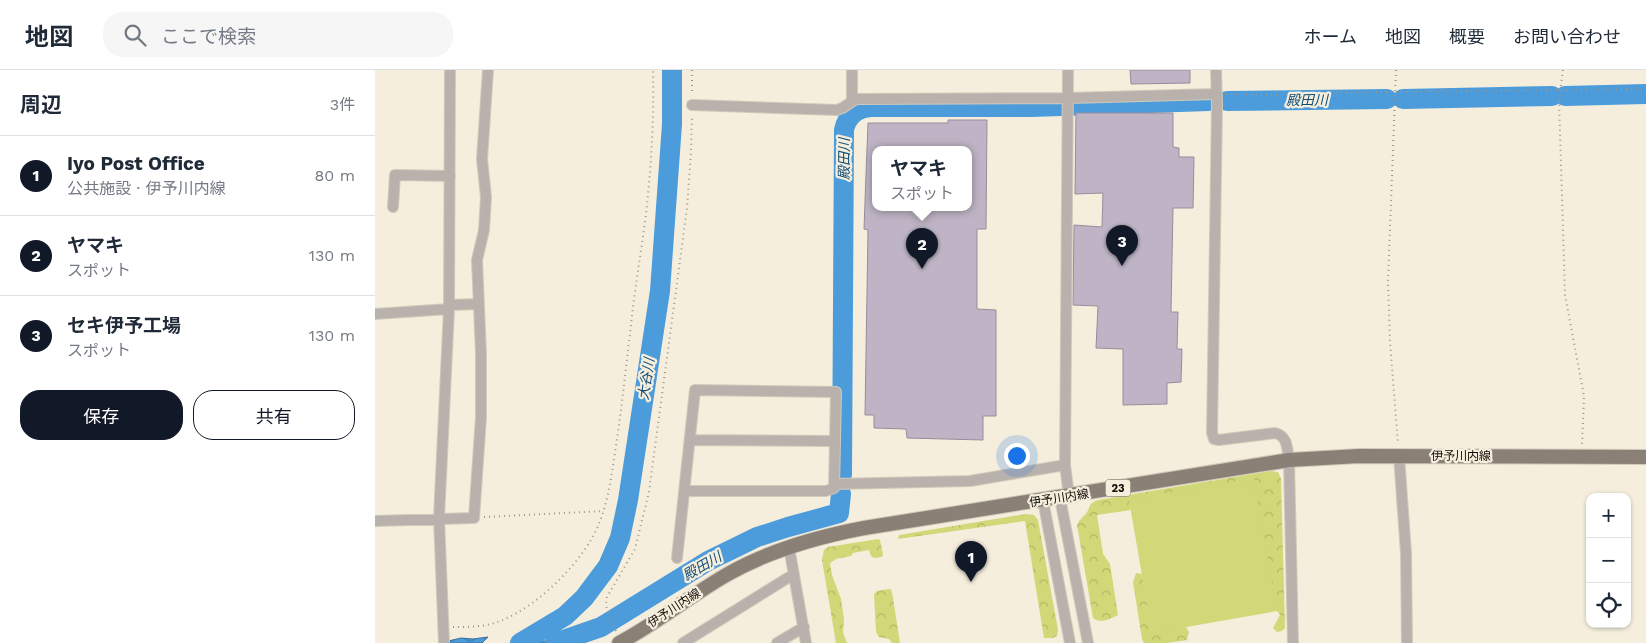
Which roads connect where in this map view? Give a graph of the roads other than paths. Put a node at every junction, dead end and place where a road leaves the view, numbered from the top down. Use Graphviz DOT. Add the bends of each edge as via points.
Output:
graph roads {
  1 [pos="450,70"];
  2 [pos="488,70"];
  3 [pos="852,70"];
  4 [pos="1068,70"];
  5 [pos="1216,70"];
  6 [pos="1216,94"];
  7 [pos="1068,98"];
  8 [pos="852,101"];
  9 [pos="692,105"];
  10 [pos="450,176"];
  11 [pos="382,198"];
  12 [pos="479,304"];
  13 [pos="449,307"];
  14 [pos="375,314"];
  15 [pos="689,440"];
  16 [pos="835,441"];
  17 [pos="1399,456"];
  18 [pos="1646,457"];
  19 [pos="1289,460"];
  20 [pos="1065,465"];
  21 [pos="835,484"];
  22 [pos="684,491"];
  23 [pos="1065,497"];
  24 [pos="1043,500"];
  25 [pos="439,518"];
  26 [pos="375,522"];
  27 [pos="789,547"];
  28 [pos="677,558"];
  29 [pos="794,574"];
  30 [pos="803,627"];
  31 [pos="444,635"];
  32 [pos="620,642"];
  33 [pos="683,643"];
  34 [pos="777,643"];
  35 [pos="807,643"];
  36 [pos="1070,643"];
  37 [pos="1088,643"];
  38 [pos="1293,643"];
  39 [pos="1407,643"];
  1 -- 10 [label="street"];
  2 -- 12 [label="street" via="482,159 486,197 484,230 477,260"];
  3 -- 8 [label="street"];
  4 -- 7 [label="street"];
  5 -- 6 [label="street"];
  6 -- 7 [label="street"];
  6 -- 19 [label="street" via="1212,434 1219,440 1281,434"];
  7 -- 8 [label="street"];
  7 -- 20 [label="street"];
  8 -- 9 [label="street" via="849,106 837,110"];
  10 -- 11 [label="street" via="395,175 393,203"];
  10 -- 13 [label="street"];
  12 -- 13 [label="street"];
  12 -- 25 [label="street" via="481,417 474,518"];
  13 -- 14 [label="street"];
  13 -- 25 [label="street"];
  15 -- 16 [label="street"];
  15 -- 16 [label="street" via="695,390 836,392"];
  15 -- 22 [label="street"];
  16 -- 21 [label="street"];
  17 -- 18 [label="main road, 伊予川内線 / 23"];
  17 -- 19 [label="main road, 伊予川内線 / 23"];
  17 -- 39 [label="street"];
  19 -- 23 [label="main road, 伊予川内線 / 23"];
  19 -- 38 [label="street"];
  20 -- 21 [label="street" via="970,480"];
  20 -- 23 [label="street"];
  21 -- 22 [label="street" via="826,491"];
  22 -- 28 [label="street"];
  23 -- 24 [label="main road, 伊予川内線 / 23"];
  23 -- 37 [label="street"];
  24 -- 27 [label="main road, 伊予川内線 / 23" via="865,528"];
  24 -- 36 [label="street"];
  25 -- 26 [label="street"];
  25 -- 31 [label="street"];
  27 -- 29 [label="street"];
  27 -- 32 [label="main road, 伊予川内線 / 23" via="728,574"];
  29 -- 30 [label="street"];
  29 -- 33 [label="street"];
  30 -- 34 [label="street"];
  30 -- 35 [label="street"];
}
